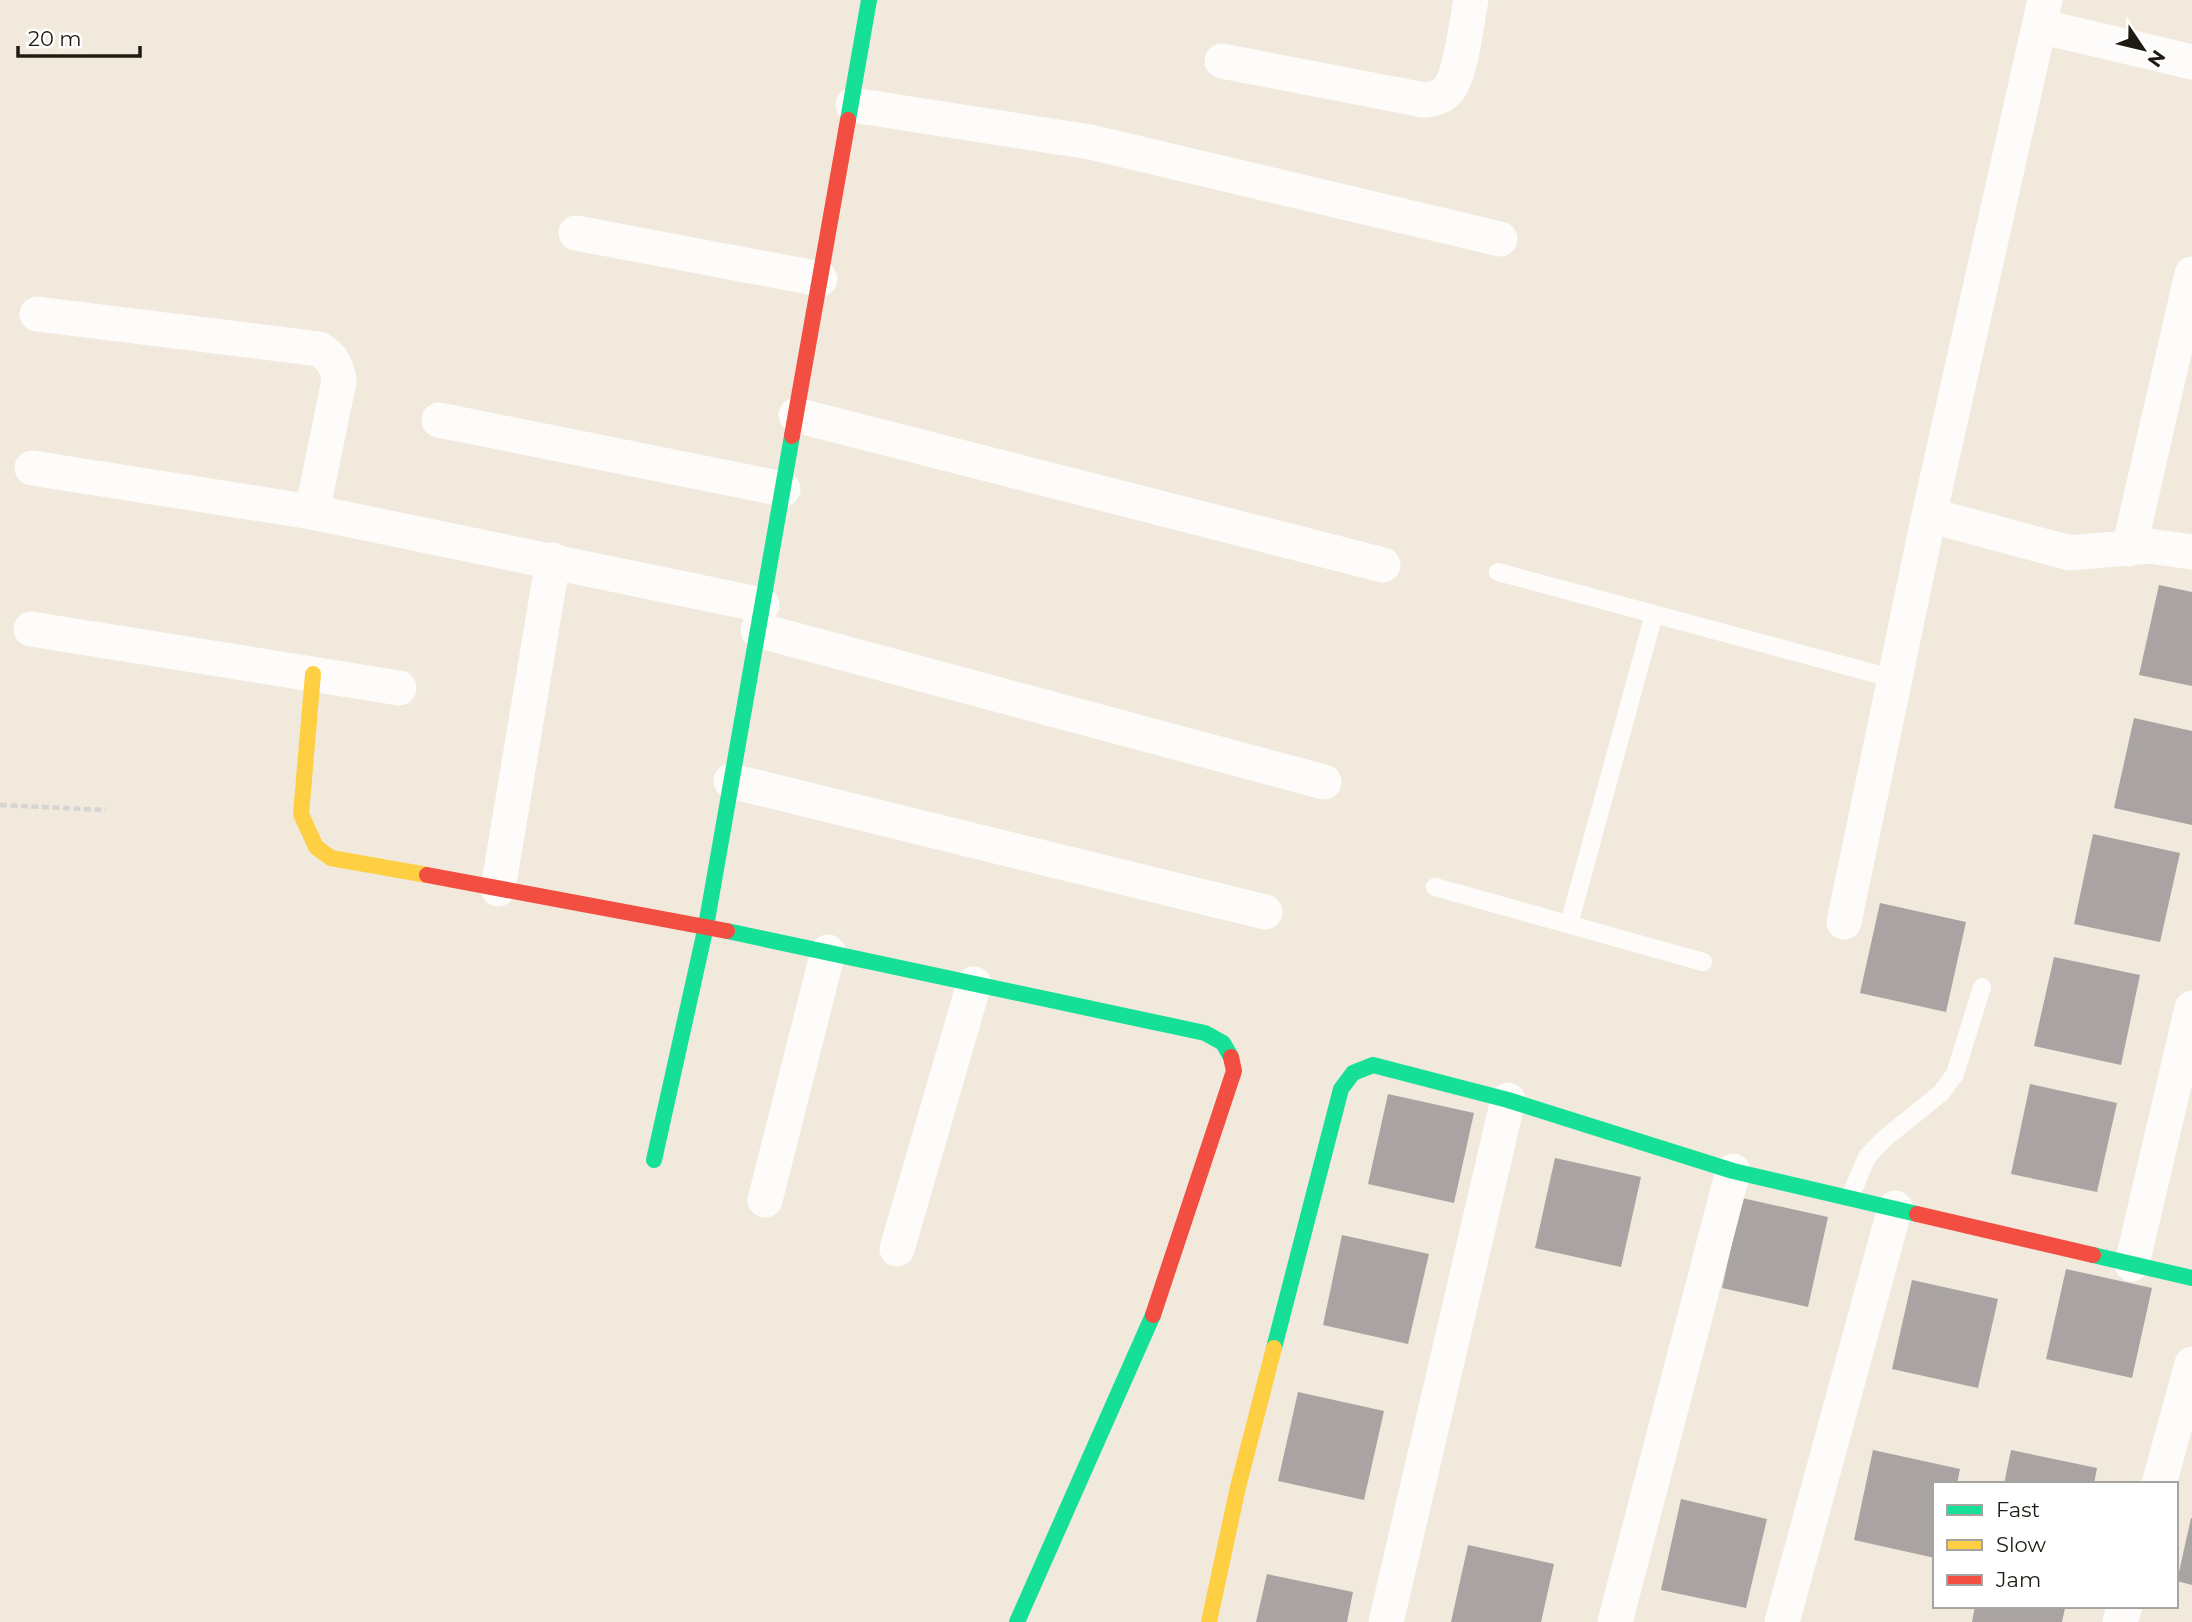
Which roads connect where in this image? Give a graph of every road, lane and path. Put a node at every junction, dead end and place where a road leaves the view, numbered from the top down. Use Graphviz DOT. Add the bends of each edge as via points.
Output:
graph roads {
  1 [pos="869,0"];
  2 [pos="1471,0"];
  3 [pos="2042,13"];
  4 [pos="1222,61"];
  5 [pos="2192,62"];
  6 [pos="853,105"];
  7 [pos="576,233"];
  8 [pos="1500,239"];
  9 [pos="2192,274"];
  10 [pos="820,279"];
  11 [pos="37,314"];
  12 [pos="796,415"];
  13 [pos="439,420"];
  14 [pos="32,468"];
  15 [pos="783,489"];
  16 [pos="312,512"];
  17 [pos="1929,515"];
  18 [pos="2129,548"];
  19 [pos="2192,552"];
  20 [pos="553,560"];
  21 [pos="1383,565"];
  22 [pos="1498,572"];
  23 [pos="1654,614"];
  24 [pos="760,618"];
  25 [pos="31,629"];
  26 [pos="313,674"];
  27 [pos="1895,679"];
  28 [pos="399,688"];
  29 [pos="732,781"];
  30 [pos="1324,782"];
  31 [pos="0,805"];
  32 [pos="106,810"];
  33 [pos="1435,887"];
  34 [pos="498,889"];
  35 [pos="1265,912"];
  36 [pos="1844,922"];
  37 [pos="1569,925"];
  38 [pos="706,926"];
  39 [pos="828,953"];
  40 [pos="1703,962"];
  41 [pos="974,984"];
  42 [pos="1982,987"];
  43 [pos="2192,1008"];
  44 [pos="1508,1100"];
  45 [pos="654,1160"];
  46 [pos="1733,1171"];
  47 [pos="1850,1197"];
  48 [pos="765,1200"];
  49 [pos="1895,1208"];
  50 [pos="897,1249"];
  51 [pos="2132,1264"];
  52 [pos="2192,1278"];
  53 [pos="2192,1364"];
  54 [pos="2160,1482"];
  55 [pos="1017,1622"];
  56 [pos="1209,1622"];
  57 [pos="1386,1622"];
  58 [pos="1615,1622"];
  59 [pos="1782,1622"];
  1 -- 6 [label="street"];
  2 -- 4 [label="street" via="1455,75 1438,98 1424,100"];
  3 -- 5 [label="street"];
  3 -- 17 [label="street"];
  6 -- 8 [label="street" via="1079,139"];
  6 -- 10 [label="street"];
  7 -- 10 [label="street"];
  9 -- 18 [label="street"];
  10 -- 12 [label="street"];
  11 -- 16 [label="street" via="318,349 331,356 339,381"];
  12 -- 15 [label="street"];
  12 -- 21 [label="street"];
  13 -- 15 [label="street"];
  14 -- 16 [label="street"];
  15 -- 24 [label="street"];
  16 -- 20 [label="street"];
  17 -- 18 [label="street" via="2070,553"];
  17 -- 27 [label="street"];
  18 -- 19 [label="street"];
  20 -- 24 [label="street"];
  20 -- 34 [label="street"];
  22 -- 23 [label="lane"];
  23 -- 27 [label="lane"];
  23 -- 37 [label="lane"];
  24 -- 29 [label="street"];
  24 -- 30 [label="street"];
  25 -- 26 [label="street"];
  26 -- 28 [label="street"];
  26 -- 34 [label="street" via="301,814 316,847 331,858"];
  27 -- 36 [label="street"];
  29 -- 35 [label="street"];
  29 -- 38 [label="street"];
  31 -- 32 [label="path"];
  33 -- 37 [label="lane"];
  34 -- 38 [label="street"];
  37 -- 40 [label="lane"];
  38 -- 39 [label="street"];
  38 -- 45 [label="street"];
  39 -- 41 [label="street"];
  39 -- 48 [label="street"];
  41 -- 50 [label="street"];
  41 -- 55 [label="street" via="1205,1033 1225,1041 1234,1071 1148,1332"];
  42 -- 47 [label="lane" via="1955,1074 1941,1093 1867,1157"];
  43 -- 51 [label="street"];
  44 -- 46 [label="street"];
  44 -- 56 [label="street" via="1373,1065 1353,1073 1342,1090 1238,1487"];
  44 -- 57 [label="street"];
  46 -- 47 [label="street"];
  46 -- 58 [label="street"];
  47 -- 49 [label="street"];
  49 -- 51 [label="street"];
  49 -- 59 [label="street"];
  51 -- 52 [label="street"];
  53 -- 54 [label="street"];
}
